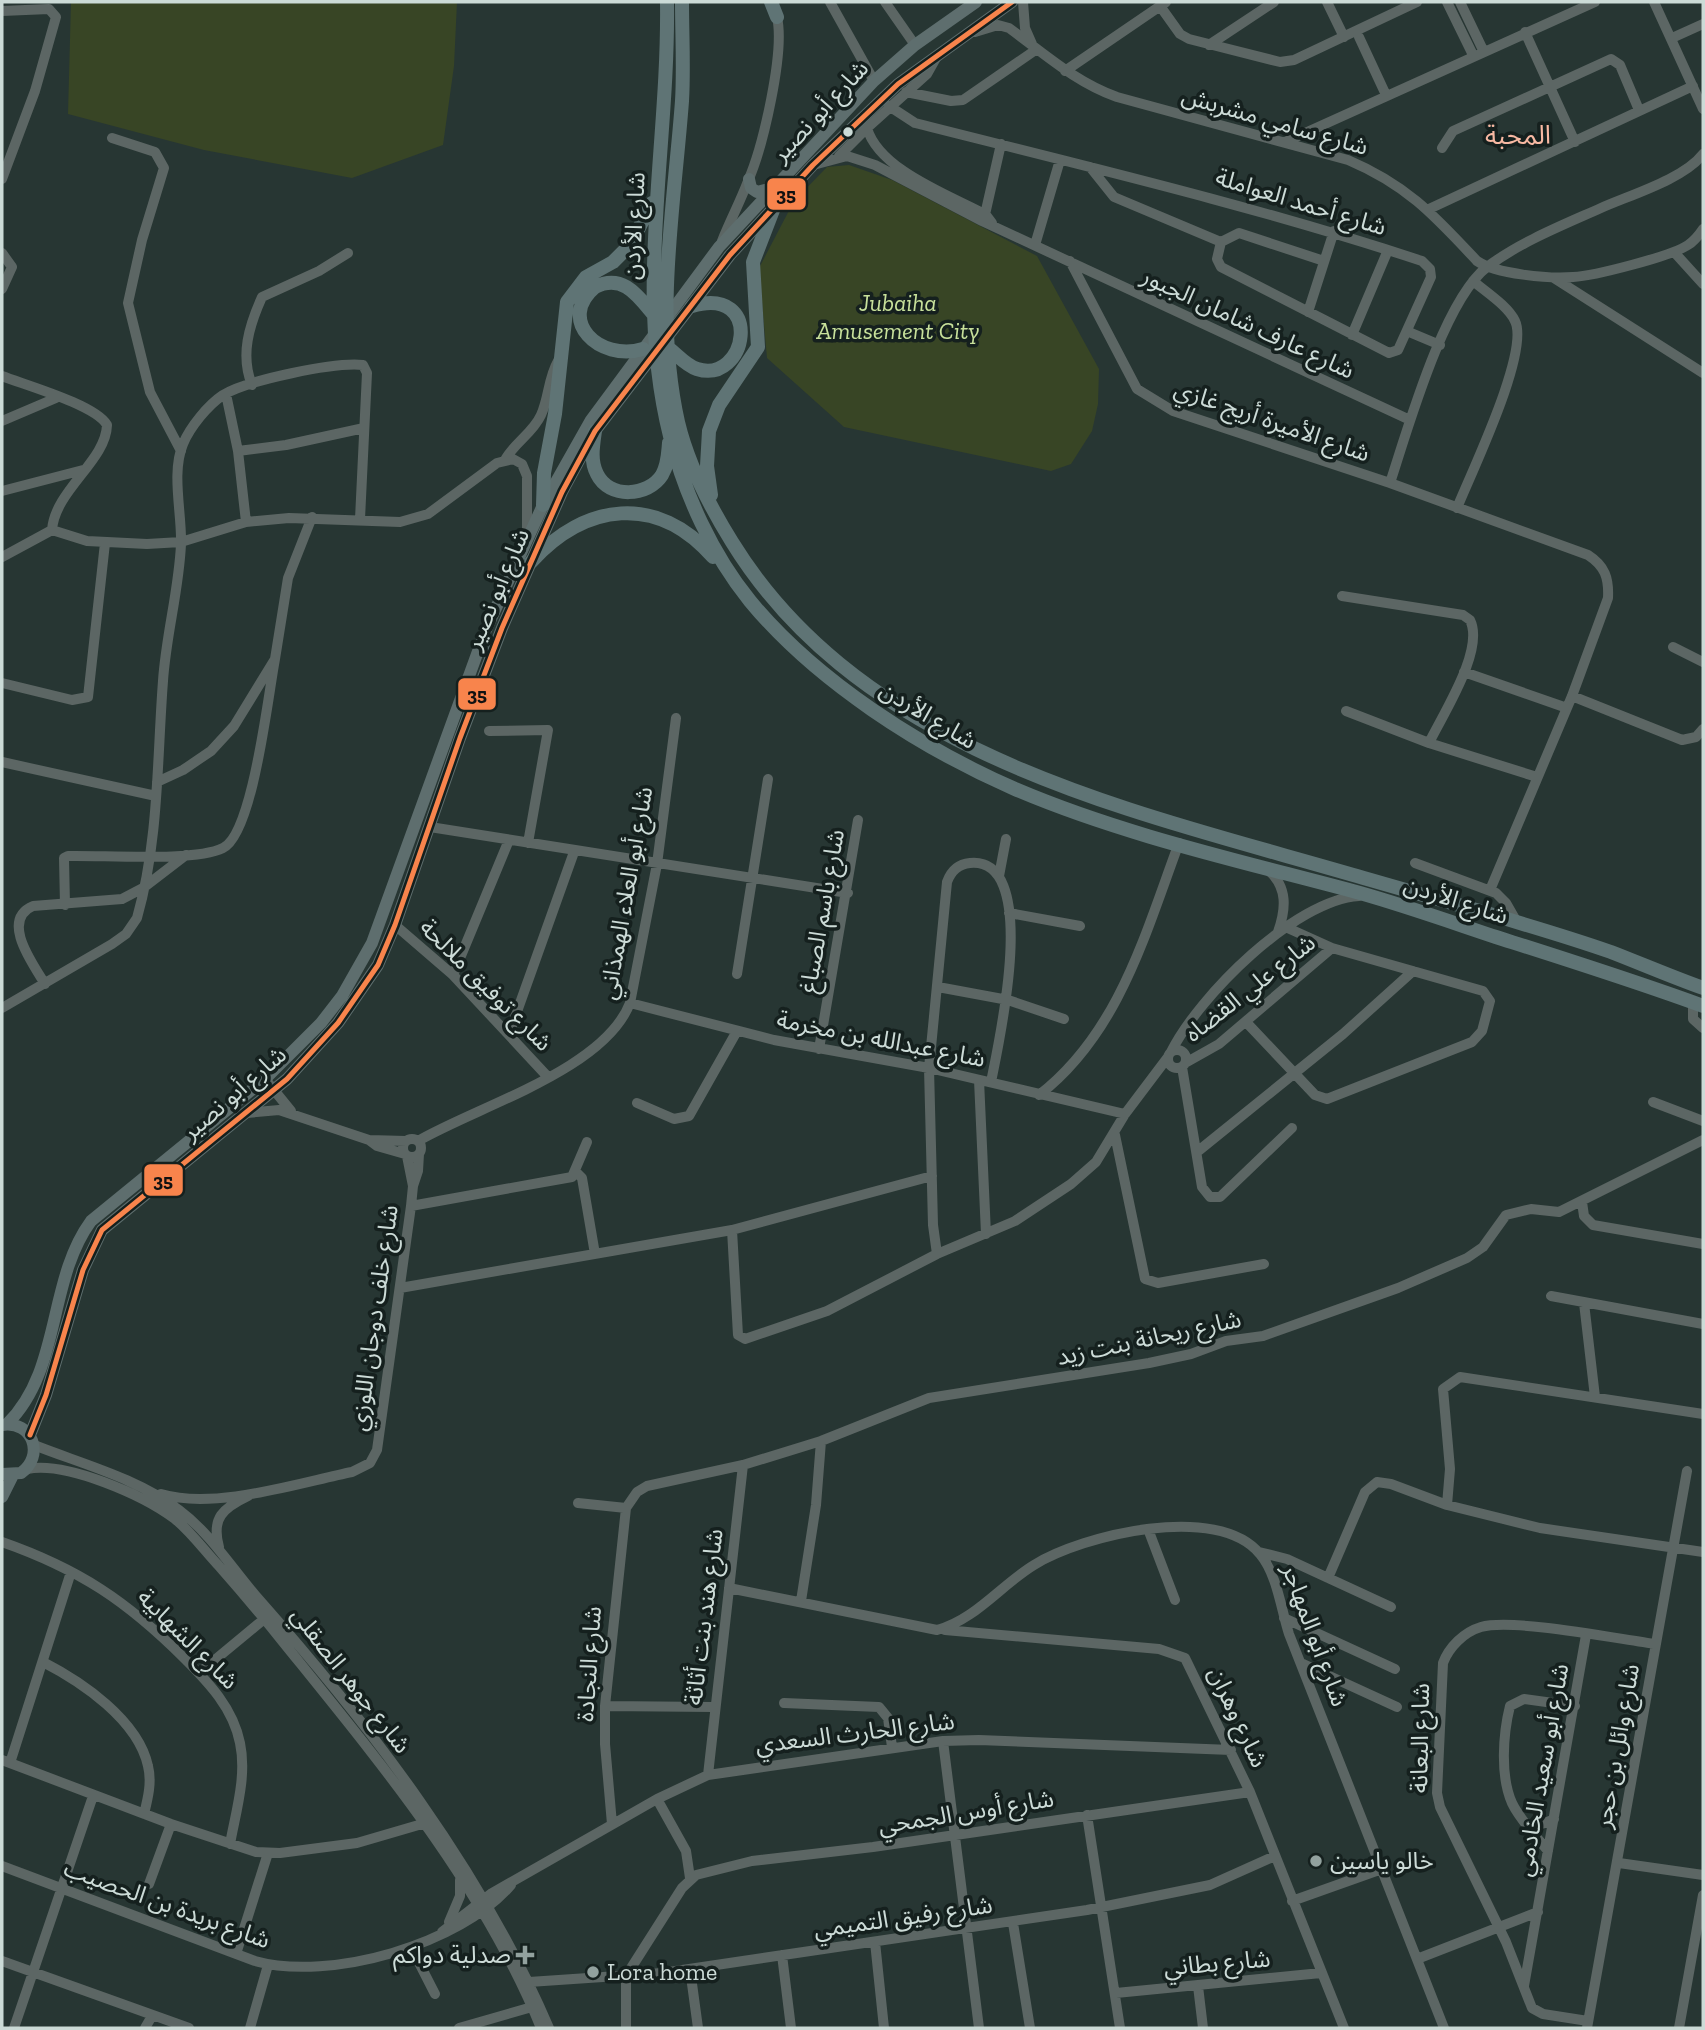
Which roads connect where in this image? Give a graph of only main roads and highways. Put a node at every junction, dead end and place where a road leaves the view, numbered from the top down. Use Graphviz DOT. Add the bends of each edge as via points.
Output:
graph roads {
  1 [pos="667,2"];
  2 [pos="682,2"];
  3 [pos="771,2"];
  4 [pos="976,2"];
  5 [pos="1012,2"];
  6 [pos="777,17"];
  7 [pos="749,179"];
  8 [pos="659,185"];
  9 [pos="780,185"];
  10 [pos="775,205"];
  11 [pos="692,306"];
  12 [pos="653,315"];
  13 [pos="667,347"];
  14 [pos="645,356"];
  15 [pos="595,431"];
  16 [pos="670,435"];
  17 [pos="543,505"];
  18 [pos="712,510"];
  19 [pos="531,562"];
  20 [pos="727,568"];
  21 [pos="1703,988"];
  22 [pos="1698,1004"];
  23 [pos="4,1425"];
  24 [pos="32,1440"];
  25 [pos="8,1475"];
  26 [pos="2,1497"];
  1 -- 8 [label="highway, شارع الأردن"];
  2 -- 13 [label="highway, شارع الأردن" via="682,97 665,286"];
  3 -- 6 [label="highway"];
  4 -- 9 [label="main road, شارع أبو نصير" via="874,81"];
  5 -- 10 [label="main road, شارع أبو نصير" via="898,84"];
  7 -- 9 [label="main road" via="757,192"];
  8 -- 12 [label="highway, شارع الأردن"];
  8 -- 17 [label="highway" via="646,221 630,245 613,262 586,277 565,308"];
  9 -- 14 [label="main road, شارع أبو نصير" via="719,247 654,334"];
  10 -- 11 [label="main road, شارع أبو نصير"];
  10 -- 18 [label="highway" via="753,262 758,347 719,405 709,431"];
  11 -- 13 [label="highway" via="714,302 730,307 741,332 735,354 722,368 705,371 689,366"];
  11 -- 14 [label="main road, شارع أبو نصير"];
  12 -- 14 [label="highway" via="632,290 618,282 599,285 583,303 583,327 600,346"];
  12 -- 16 [label="highway, شارع الأردن"];
  13 -- 18 [label="highway, شارع الأردن" via="680,427"];
  14 -- 15 [label="main road, شارع أبو نصير"];
  14 -- 17 [label="main road, شارع أبو نصير" via="591,420"];
  15 -- 16 [label="highway" via="597,475 607,486 627,492 646,489 659,478 667,462"];
  15 -- 19 [label="main road, شارع أبو نصير"];
  16 -- 20 [label="highway, شارع الأردن" via="696,512"];
  17 -- 23 [label="main road, شارع أبو نصير" via="462,690 413,836 352,982 321,1023 265,1079 91,1221 77,1243 32,1392"];
  18 -- 21 [label="highway, شارع الأردن" via="750,571 793,622 905,710 977,752 1128,810 1608,951"];
  19 -- 20 [label="highway" via="552,539 578,523 604,514 628,513 660,519 684,530"];
  19 -- 24 [label="main road, شارع أبو نصير" via="475,696 378,965 323,1041 275,1090 102,1230 87,1259"];
  20 -- 22 [label="highway, شارع الأردن" via="748,599 800,650 872,709 1017,790 1113,825 1367,895"];
  23 -- 24 [label="main road" via="20,1427"];
  24 -- 25 [label="main road, شارع أبو نصير" via="35,1453 27,1469"];
  25 -- 26 [label="main road"];
}
